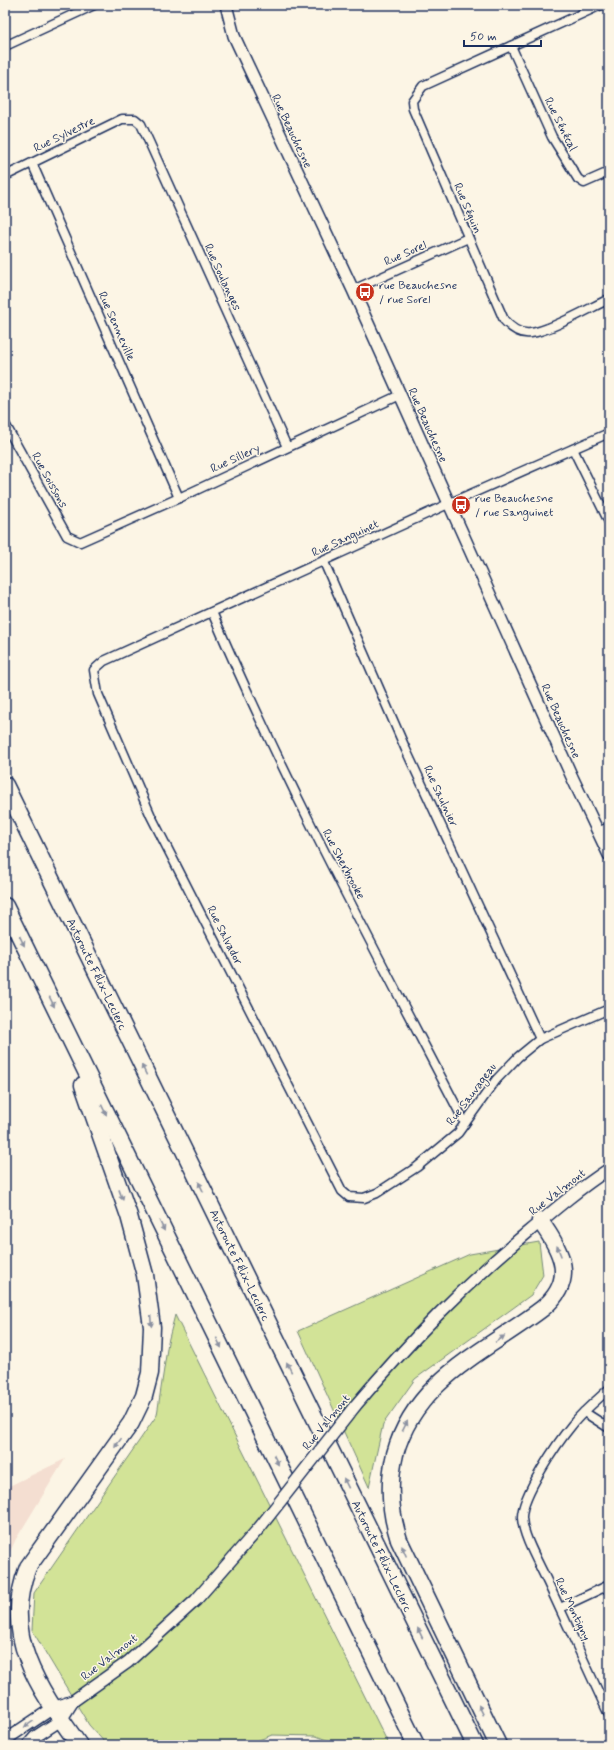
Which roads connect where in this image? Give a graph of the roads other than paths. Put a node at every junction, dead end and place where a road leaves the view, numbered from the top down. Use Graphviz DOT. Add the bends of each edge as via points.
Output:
graph roads {
  1 [pos="94,5"];
  2 [pos="226,5"];
  3 [pos="601,5"];
  4 [pos="5,46"];
  5 [pos="510,46"];
  6 [pos="135,119"];
  7 [pos="32,163"];
  8 [pos="609,172"];
  9 [pos="5,176"];
  10 [pos="468,238"];
  11 [pos="353,290"];
  12 [pos="609,299"];
  13 [pos="400,395"];
  14 [pos="5,424"];
  15 [pos="609,433"];
  16 [pos="287,447"];
  17 [pos="573,448"];
  18 [pos="179,498"];
  19 [pos="448,504"];
  20 [pos="609,522"];
  21 [pos="80,542"];
  22 [pos="324,562"];
  23 [pos="212,612"];
  24 [pos="94,670"];
  25 [pos="5,785"];
  26 [pos="609,827"];
  27 [pos="598,832"];
  28 [pos="609,855"];
  29 [pos="5,906"];
  30 [pos="609,1009"];
  31 [pos="63,1024"];
  32 [pos="540,1039"];
  33 [pos="465,1123"];
  34 [pos="609,1169"];
  35 [pos="357,1198"];
  36 [pos="540,1221"];
  37 [pos="609,1389"];
  38 [pos="584,1412"];
  39 [pos="609,1428"];
  40 [pos="609,1585"];
  41 [pos="560,1608"];
  42 [pos="57,1714"];
  43 [pos="609,1714"];
  44 [pos="5,1740"];
  45 [pos="28,1745"];
  46 [pos="79,1745"];
  47 [pos="416,1745"];
  48 [pos="475,1745"];
  49 [pos="498,1745"];
  1 -- 4 [label="street"];
  2 -- 11 [label="street, Rue Beauchesne" via="234,36"];
  3 -- 5 [label="street"];
  5 -- 8 [label="street, Rue Sénécal" via="552,137 578,179 584,183"];
  5 -- 10 [label="street, Rue Séguin" via="419,89 412,101 413,109"];
  6 -- 7 [label="street, Rue Sylvestre" via="122,119"];
  6 -- 16 [label="street, Rue Soulanges" via="141,124"];
  7 -- 9 [label="street, Rue Sylvestre"];
  7 -- 18 [label="street, Rue Senneville"];
  10 -- 11 [label="street, Rue Sorel"];
  10 -- 12 [label="street, Rue Séguin" via="504,320 517,331 530,333 542,330"];
  11 -- 13 [label="street, Rue Beauchesne"];
  13 -- 16 [label="street, Rue Sillery"];
  13 -- 19 [label="street, Rue Beauchesne"];
  14 -- 21 [label="street, Rue Soissons" via="67,536"];
  15 -- 17 [label="street, Rue Sanguinet"];
  16 -- 18 [label="street, Rue Sillery"];
  17 -- 19 [label="street, Rue Sanguinet"];
  17 -- 20 [label="street"];
  18 -- 21 [label="street, Rue Sillery"];
  19 -- 22 [label="street, Rue Sanguinet"];
  19 -- 27 [label="street, Rue Beauchesne"];
  22 -- 23 [label="street, Rue Sanguinet"];
  22 -- 32 [label="street, Rue Saulnier" via="406,750"];
  23 -- 24 [label="street, Rue Sanguinet" via="104,661"];
  23 -- 33 [label="street, Rue Sherbrooke" via="304,813"];
  24 -- 35 [label="street, Rue Salvador" via="98,694 151,816 342,1191 349,1197"];
  48 -- 25 [label="highway, Autoroute Félix-Leclerc, one-way"];
  26 -- 27 [label="street"];
  27 -- 28 [label="street, Rue Beauchesne"];
  29 -- 31 [label="highway, one-way"];
  30 -- 32 [label="street, Rue Sauvageau"];
  31 -- 42 [label="highway, one-way" via="138,1249 149,1297 152,1348 147,1388 131,1424 32,1560 16,1591 12,1612 14,1638 25,1665"];
  31 -- 47 [label="highway, one-way"];
  32 -- 33 [label="street, Rue Sauvageau" via="507,1067"];
  33 -- 35 [label="street, Rue Sauvageau" via="458,1133 417,1167 377,1193"];
  34 -- 36 [label="street, Rue Valmont"];
  36 -- 42 [label="street, Rue Valmont, bridge" via="446,1305 398,1356 355,1406 260,1528 177,1618 124,1665"];
  49 -- 36 [label="highway, one-way" via="399,1540 392,1510 390,1482 402,1433 411,1414 425,1396 452,1372 552,1301 559,1290 563,1274 561,1256"];
  37 -- 38 [label="street, Rue Montigny"];
  38 -- 39 [label="street"];
  38 -- 41 [label="street, Rue Montigny" via="555,1448 532,1486 522,1518 527,1535"];
  40 -- 41 [label="street"];
  41 -- 43 [label="street, Rue Montigny"];
  42 -- 44 [label="street, Rue Valmont, one-way"];
  42 -- 45 [label="street, Rue Valmont"];
  42 -- 46 [label="highway"];
}
